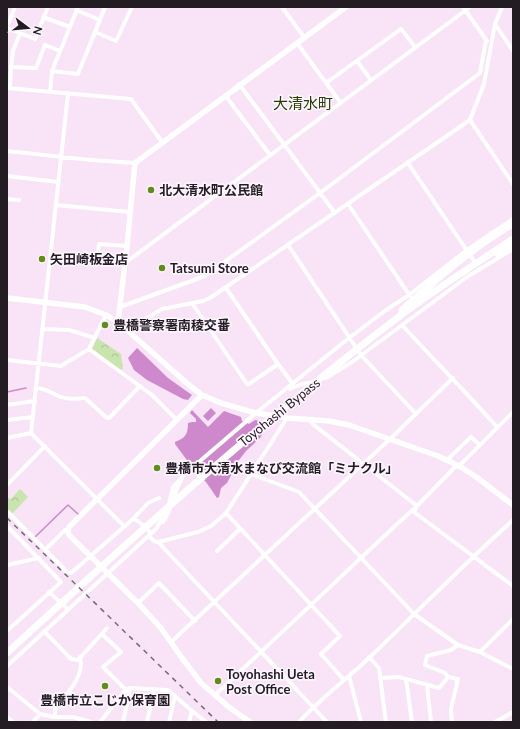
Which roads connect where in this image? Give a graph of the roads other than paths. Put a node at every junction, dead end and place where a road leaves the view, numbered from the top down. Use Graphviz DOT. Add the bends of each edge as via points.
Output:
graph roads {
  1 [pos="15,7"];
  2 [pos="48,7"];
  3 [pos="105,7"];
  4 [pos="132,7"];
  5 [pos="282,7"];
  6 [pos="346,7"];
  7 [pos="470,7"];
  8 [pos="502,7"];
  9 [pos="77,9"];
  10 [pos="465,9"];
  11 [pos="43,17"];
  12 [pos="100,20"];
  13 [pos="495,24"];
  14 [pos="70,27"];
  15 [pos="7,28"];
  16 [pos="95,32"];
  17 [pos="20,33"];
  18 [pos="304,37"];
  19 [pos="486,40"];
  20 [pos="491,42"];
  21 [pos="297,43"];
  22 [pos="415,47"];
  23 [pos="60,51"];
  24 [pos="513,51"];
  25 [pos="357,61"];
  26 [pos="11,67"];
  27 [pos="52,71"];
  28 [pos="371,80"];
  29 [pos="326,83"];
  30 [pos="240,84"];
  31 [pos="8,88"];
  32 [pos="50,92"];
  33 [pos="68,94"];
  34 [pos="226,95"];
  35 [pos="340,102"];
  36 [pos="470,120"];
  37 [pos="162,142"];
  38 [pos="283,145"];
  39 [pos="7,151"];
  40 [pos="270,155"];
  41 [pos="61,157"];
  42 [pos="135,163"];
  43 [pos="408,163"];
  44 [pos="7,176"];
  45 [pos="58,182"];
  46 [pos="513,184"];
  47 [pos="320,193"];
  48 [pos="7,199"];
  49 [pos="19,200"];
  50 [pos="348,204"];
  51 [pos="56,205"];
  52 [pos="130,212"];
  53 [pos="335,213"];
  54 [pos="513,219"];
  55 [pos="513,224"];
  56 [pos="513,239"];
  57 [pos="288,245"];
  58 [pos="513,245"];
  59 [pos="127,246"];
  60 [pos="513,249"];
  61 [pos="467,250"];
  62 [pos="125,263"];
  63 [pos="467,269"];
  64 [pos="480,269"];
  65 [pos="226,288"];
  66 [pos="410,296"];
  67 [pos="7,298"];
  68 [pos="45,302"];
  69 [pos="192,304"];
  70 [pos="120,307"];
  71 [pos="420,312"];
  72 [pos="106,314"];
  73 [pos="118,322"];
  74 [pos="402,325"];
  75 [pos="43,329"];
  76 [pos="127,330"];
  77 [pos="95,338"];
  78 [pos="349,338"];
  79 [pos="371,339"];
  80 [pos="89,349"];
  81 [pos="361,355"];
  82 [pos="7,360"];
  83 [pos="39,364"];
  84 [pos="278,364"];
  85 [pos="453,378"];
  86 [pos="294,384"];
  87 [pos="140,386"];
  88 [pos="37,388"];
  89 [pos="202,394"];
  90 [pos="281,394"];
  91 [pos="35,401"];
  92 [pos="7,405"];
  93 [pos="513,412"];
  94 [pos="256,413"];
  95 [pos="416,414"];
  96 [pos="33,417"];
  97 [pos="287,418"];
  98 [pos="7,420"];
  99 [pos="177,420"];
  100 [pos="310,420"];
  101 [pos="497,427"];
  102 [pos="32,434"];
  103 [pos="7,438"];
  104 [pos="390,439"];
  105 [pos="480,444"];
  106 [pos="45,446"];
  107 [pos="447,460"];
  108 [pos="364,464"];
  109 [pos="459,466"];
  110 [pos="251,474"];
  111 [pos="7,485"];
  112 [pos="159,498"];
  113 [pos="98,500"];
  114 [pos="513,505"];
  115 [pos="417,506"];
  116 [pos="316,508"];
  117 [pos="7,512"];
  118 [pos="226,513"];
  119 [pos="133,519"];
  120 [pos="513,520"];
  121 [pos="7,526"];
  122 [pos="124,526"];
  123 [pos="68,529"];
  124 [pos="240,529"];
  125 [pos="149,536"];
  126 [pos="158,542"];
  127 [pos="45,550"];
  128 [pos="217,550"];
  129 [pos="265,555"];
  130 [pos="90,556"];
  131 [pos="473,556"];
  132 [pos="39,558"];
  133 [pos="361,558"];
  134 [pos="7,565"];
  135 [pos="108,573"];
  136 [pos="513,586"];
  137 [pos="49,592"];
  138 [pos="138,602"];
  139 [pos="215,602"];
  140 [pos="311,605"];
  141 [pos="68,609"];
  142 [pos="414,614"];
  143 [pos="513,619"];
  144 [pos="195,621"];
  145 [pos="38,625"];
  146 [pos="107,628"];
  147 [pos="7,631"];
  148 [pos="44,631"];
  149 [pos="102,634"];
  150 [pos="171,642"];
  151 [pos="458,645"];
  152 [pos="7,651"];
  153 [pos="261,651"];
  154 [pos="480,652"];
  155 [pos="7,657"];
  156 [pos="80,657"];
  157 [pos="369,657"];
  158 [pos="7,666"];
  159 [pos="513,669"];
  160 [pos="349,676"];
  161 [pos="448,677"];
  162 [pos="381,678"];
  163 [pos="406,679"];
  164 [pos="344,680"];
  165 [pos="427,685"];
  166 [pos="7,688"];
  167 [pos="128,689"];
  168 [pos="154,689"];
  169 [pos="215,695"];
  170 [pos="175,696"];
  171 [pos="313,707"];
  172 [pos="192,711"];
  173 [pos="513,712"];
  174 [pos="40,714"];
  175 [pos="7,717"];
  176 [pos="55,717"];
  177 [pos="73,717"];
  178 [pos="62,718"];
  179 [pos="13,722"];
  180 [pos="33,722"];
  181 [pos="58,722"];
  182 [pos="77,722"];
  183 [pos="90,722"];
  184 [pos="100,722"];
  185 [pos="123,722"];
  186 [pos="147,722"];
  187 [pos="169,722"];
  188 [pos="189,722"];
  189 [pos="206,722"];
  190 [pos="250,722"];
  191 [pos="299,722"];
  192 [pos="327,722"];
  193 [pos="361,722"];
  194 [pos="386,722"];
  195 [pos="412,722"];
  196 [pos="431,722"];
  197 [pos="452,722"];
  198 [pos="495,722"];
  1 -- 15 [label="street"];
  2 -- 11 [label="street"];
  3 -- 12 [label="street"];
  4 -- 16 [label="street" via="116,41"];
  5 -- 18 [label="street"];
  6 -- 18 [label="street"];
  7 -- 10 [label="street"];
  8 -- 13 [label="street"];
  9 -- 12 [label="street"];
  9 -- 14 [label="street"];
  10 -- 19 [label="street"];
  10 -- 22 [label="street"];
  11 -- 14 [label="street"];
  11 -- 17 [label="street" via="34,39"];
  12 -- 16 [label="street"];
  13 -- 20 [label="street"];
  13 -- 24 [label="street"];
  14 -- 23 [label="street"];
  15 -- 17 [label="street"];
  16 -- 27 [label="street" via="78,74"];
  17 -- 26 [label="street" via="13,51"];
  18 -- 21 [label="street"];
  19 -- 20 [label="street"];
  19 -- 47 [label="street" via="480,73"];
  20 -- 36 [label="street" via="484,84"];
  21 -- 29 [label="street"];
  21 -- 30 [label="street"];
  22 -- 25 [label="street" via="401,29"];
  22 -- 28 [label="street"];
  23 -- 26 [label="street" via="45,45 36,68"];
  23 -- 27 [label="street"];
  25 -- 28 [label="street"];
  25 -- 29 [label="street"];
  26 -- 31 [label="street"];
  27 -- 32 [label="street"];
  28 -- 35 [label="street"];
  29 -- 35 [label="street"];
  30 -- 34 [label="street"];
  30 -- 38 [label="street"];
  31 -- 32 [label="street"];
  32 -- 33 [label="street"];
  33 -- 37 [label="street" via="131,99"];
  33 -- 41 [label="street"];
  34 -- 37 [label="street"];
  34 -- 40 [label="street"];
  35 -- 38 [label="street"];
  36 -- 43 [label="street"];
  36 -- 46 [label="street"];
  37 -- 42 [label="street"];
  38 -- 40 [label="street"];
  38 -- 47 [label="street"];
  39 -- 41 [label="street"];
  40 -- 62 [label="street"];
  41 -- 42 [label="street"];
  41 -- 45 [label="street"];
  42 -- 52 [label="street"];
  43 -- 50 [label="street"];
  43 -- 61 [label="street"];
  44 -- 45 [label="street"];
  45 -- 51 [label="street"];
  47 -- 53 [label="street"];
  47 -- 70 [label="street" via="205,276"];
  48 -- 49 [label="street"];
  50 -- 53 [label="street"];
  50 -- 66 [label="street"];
  51 -- 52 [label="street"];
  51 -- 68 [label="street"];
  52 -- 59 [label="street"];
  53 -- 57 [label="street"];
  54 -- 61 [label="street"];
  55 -- 79 [label="highway" via="434,281"];
  56 -- 63 [label="highway, Toyohashi Bypass"];
  57 -- 65 [label="street"];
  57 -- 78 [label="street"];
  58 -- 63 [label="highway" via="480,265"];
  59 -- 62 [label="street"];
  59 -- 62 [label="street" via="99,244 97,260"];
  60 -- 64 [label="street"];
  61 -- 64 [label="street"];
  61 -- 66 [label="street"];
  62 -- 70 [label="street"];
  63 -- 79 [label="highway, Toyohashi Bypass"];
  64 -- 71 [label="street"];
  65 -- 69 [label="street" via="210,298"];
  65 -- 84 [label="street"];
  66 -- 71 [label="street"];
  66 -- 78 [label="street" via="386,310"];
  67 -- 68 [label="street"];
  68 -- 72 [label="street" via="85,307"];
  68 -- 75 [label="street"];
  69 -- 76 [label="street" via="162,309"];
  69 -- 84 [label="street" via="247,384"];
  70 -- 73 [label="street"];
  71 -- 74 [label="street"];
  72 -- 73 [label="street"];
  72 -- 77 [label="street"];
  73 -- 76 [label="street"];
  74 -- 81 [label="street"];
  74 -- 85 [label="street"];
  75 -- 77 [label="street" via="69,330"];
  75 -- 83 [label="street"];
  76 -- 89 [label="street"];
  77 -- 80 [label="street"];
  78 -- 81 [label="street"];
  78 -- 86 [label="street"];
  79 -- 145 [label="highway, Toyohashi Bypass" via="215,465"];
  80 -- 83 [label="street" via="61,366"];
  80 -- 87 [label="street"];
  81 -- 90 [label="street" via="320,381 302,384"];
  81 -- 95 [label="street"];
  82 -- 83 [label="street"];
  83 -- 88 [label="street"];
  84 -- 86 [label="street"];
  85 -- 95 [label="street"];
  85 -- 101 [label="street"];
  86 -- 90 [label="street"];
  87 -- 88 [label="street" via="109,418 85,398 63,398 46,389"];
  87 -- 99 [label="street"];
  88 -- 91 [label="street"];
  89 -- 94 [label="street" via="221,403"];
  89 -- 99 [label="street"];
  90 -- 94 [label="street"];
  91 -- 92 [label="street"];
  91 -- 96 [label="street"];
  93 -- 101 [label="street"];
  94 -- 97 [label="street"];
  94 -- 125 [label="street" via="179,479 173,487 168,508 156,530"];
  95 -- 104 [label="street"];
  96 -- 98 [label="street"];
  96 -- 102 [label="street"];
  97 -- 100 [label="street"];
  97 -- 110 [label="street"];
  99 -- 113 [label="street"];
  100 -- 104 [label="street" via="349,425"];
  100 -- 108 [label="street"];
  101 -- 105 [label="street"];
  102 -- 103 [label="street"];
  102 -- 106 [label="street"];
  104 -- 107 [label="street"];
  104 -- 108 [label="street"];
  105 -- 107 [label="street" via="471,437"];
  105 -- 109 [label="street"];
  106 -- 111 [label="street"];
  106 -- 113 [label="street"];
  107 -- 109 [label="street"];
  108 -- 115 [label="street"];
  108 -- 116 [label="street"];
  109 -- 114 [label="street"];
  109 -- 115 [label="street" via="455,467"];
  110 -- 116 [label="street" via="300,492"];
  110 -- 118 [label="street"];
  112 -- 119 [label="street" via="148,503"];
  113 -- 122 [label="street"];
  113 -- 123 [label="street"];
  115 -- 131 [label="street" via="414,512"];
  115 -- 133 [label="street"];
  116 -- 129 [label="street"];
  116 -- 133 [label="street"];
  117 -- 127 [label="street"];
  118 -- 124 [label="street"];
  118 -- 126 [label="street" via="211,526 198,532"];
  119 -- 122 [label="street"];
  119 -- 125 [label="street" via="149,531"];
  120 -- 131 [label="street"];
  121 -- 132 [label="street"];
  122 -- 130 [label="street"];
  123 -- 127 [label="street"];
  123 -- 130 [label="street" via="69,535"];
  124 -- 128 [label="street"];
  124 -- 129 [label="street"];
  125 -- 126 [label="street"];
  125 -- 135 [label="street"];
  126 -- 139 [label="street"];
  127 -- 130 [label="street" via="71,573"];
  129 -- 139 [label="street"];
  129 -- 140 [label="street"];
  130 -- 135 [label="street"];
  131 -- 136 [label="street"];
  131 -- 142 [label="street"];
  132 -- 134 [label="street"];
  132 -- 137 [label="street" via="61,582"];
  133 -- 140 [label="street"];
  133 -- 142 [label="street"];
  135 -- 138 [label="street"];
  135 -- 141 [label="street"];
  137 -- 141 [label="street"];
  137 -- 147 [label="street"];
  138 -- 144 [label="street" via="159,583"];
  138 -- 150 [label="street"];
  139 -- 144 [label="street"];
  139 -- 153 [label="street"];
  140 -- 153 [label="street"];
  140 -- 164 [label="street" via="340,636 321,654"];
  141 -- 148 [label="street"];
  142 -- 151 [label="street"];
  142 -- 157 [label="street"];
  143 -- 154 [label="street"];
  144 -- 150 [label="street"];
  145 -- 152 [label="highway, Toyohashi Bypass"];
  145 -- 155 [label="highway"];
  146 -- 149 [label="street"];
  148 -- 156 [label="street" via="72,659 78,660"];
  148 -- 158 [label="street"];
  149 -- 156 [label="street"];
  149 -- 167 [label="street" via="122,652 103,667"];
  150 -- 169 [label="street" via="193,674"];
  151 -- 154 [label="street"];
  151 -- 161 [label="street" via="451,650 427,656 425,665 445,673"];
  153 -- 169 [label="street"];
  153 -- 171 [label="street"];
  154 -- 159 [label="street"];
  156 -- 176 [label="street" via="80,675 55,709"];
  157 -- 160 [label="street"];
  157 -- 162 [label="street" via="379,668"];
  160 -- 164 [label="street"];
  160 -- 193 [label="street"];
  161 -- 165 [label="street" via="439,688"];
  161 -- 197 [label="street" via="458,679 451,709"];
  162 -- 163 [label="street"];
  162 -- 194 [label="street"];
  163 -- 165 [label="street"];
  163 -- 195 [label="street"];
  164 -- 171 [label="street"];
  165 -- 196 [label="street"];
  166 -- 174 [label="street"];
  167 -- 168 [label="street"];
  167 -- 184 [label="street"];
  167 -- 185 [label="street"];
  168 -- 170 [label="street" via="168,690"];
  168 -- 186 [label="street"];
  169 -- 190 [label="street"];
  170 -- 172 [label="street"];
  170 -- 187 [label="street"];
  171 -- 191 [label="street"];
  171 -- 192 [label="street"];
  172 -- 188 [label="street"];
  172 -- 189 [label="street"];
  173 -- 198 [label="street"];
  174 -- 176 [label="street"];
  174 -- 180 [label="street"];
  175 -- 179 [label="street"];
  176 -- 178 [label="street"];
  177 -- 178 [label="street"];
  177 -- 182 [label="street"];
  177 -- 183 [label="street"];
  178 -- 181 [label="street"];
}
